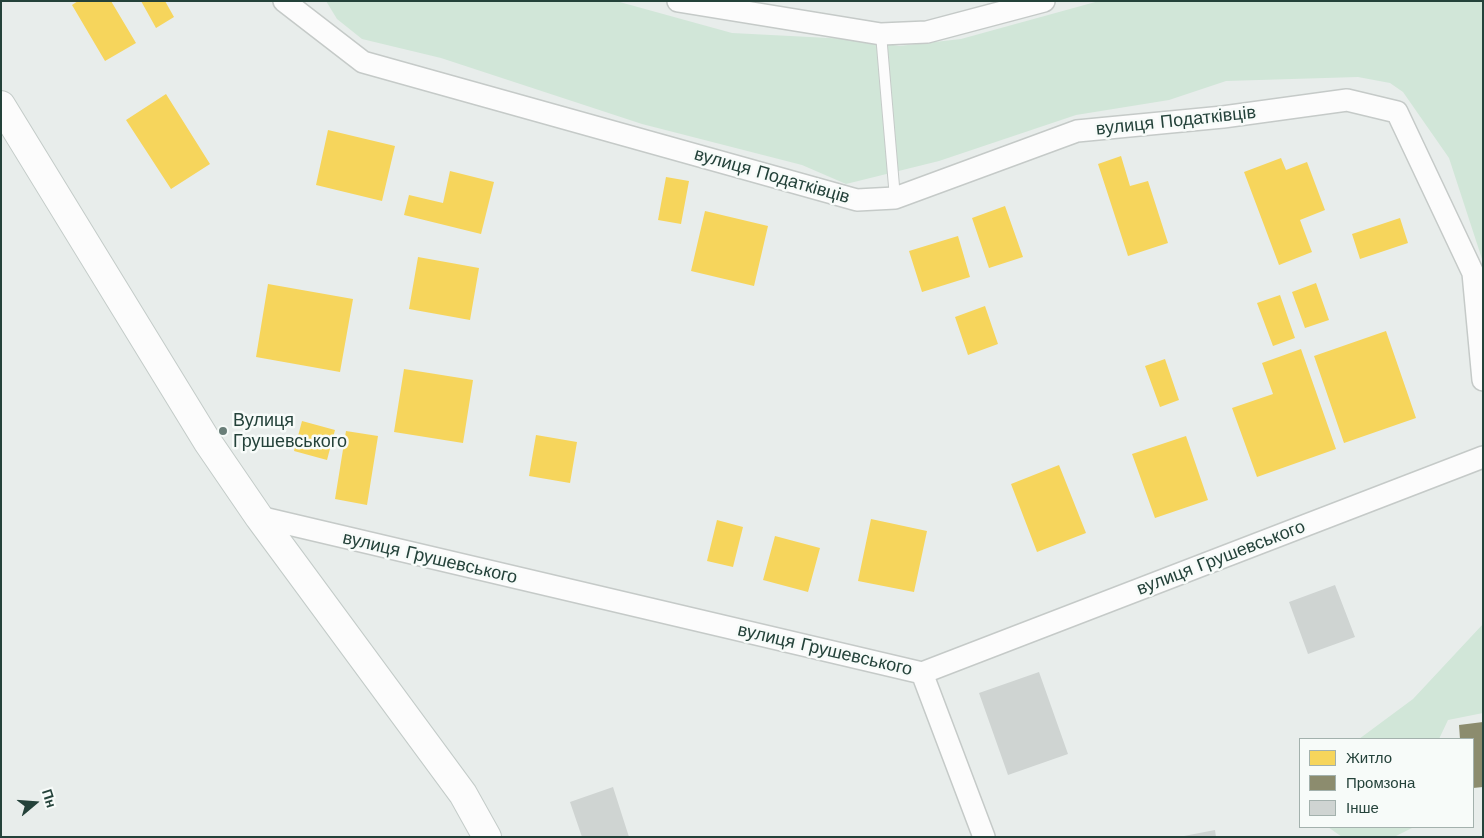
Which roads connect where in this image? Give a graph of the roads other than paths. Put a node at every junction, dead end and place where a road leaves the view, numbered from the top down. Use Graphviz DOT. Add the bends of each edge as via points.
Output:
graph roads {
  1 [pos="284,1"];
  2 [pos="678,1"];
  3 [pos="1044,1"];
  4 [pos="881,34"];
  5 [pos="1,105"];
  6 [pos="895,198"];
  7 [pos="1483,380"];
  8 [pos="1483,457"];
  9 [pos="259,518"];
  10 [pos="922,673"];
  11 [pos="487,837"];
  12 [pos="984,837"];
  1 -- 6 [label="street, вулиця Податківців" via="363,62 857,200"];
  2 -- 4 [label="street"];
  3 -- 4 [label="street" via="927,32"];
  4 -- 6 [label="lane"];
  5 -- 9 [label="street" via="207,441"];
  6 -- 7 [label="street, вулиця Податківців" via="1077,131 1223,117 1346,100 1397,112 1473,273"];
  8 -- 10 [label="street, вулиця Грушевського"];
  9 -- 10 [label="street, вулиця Грушевського"];
  9 -- 11 [label="street" via="463,794"];
  10 -- 12 [label="street"];
}
